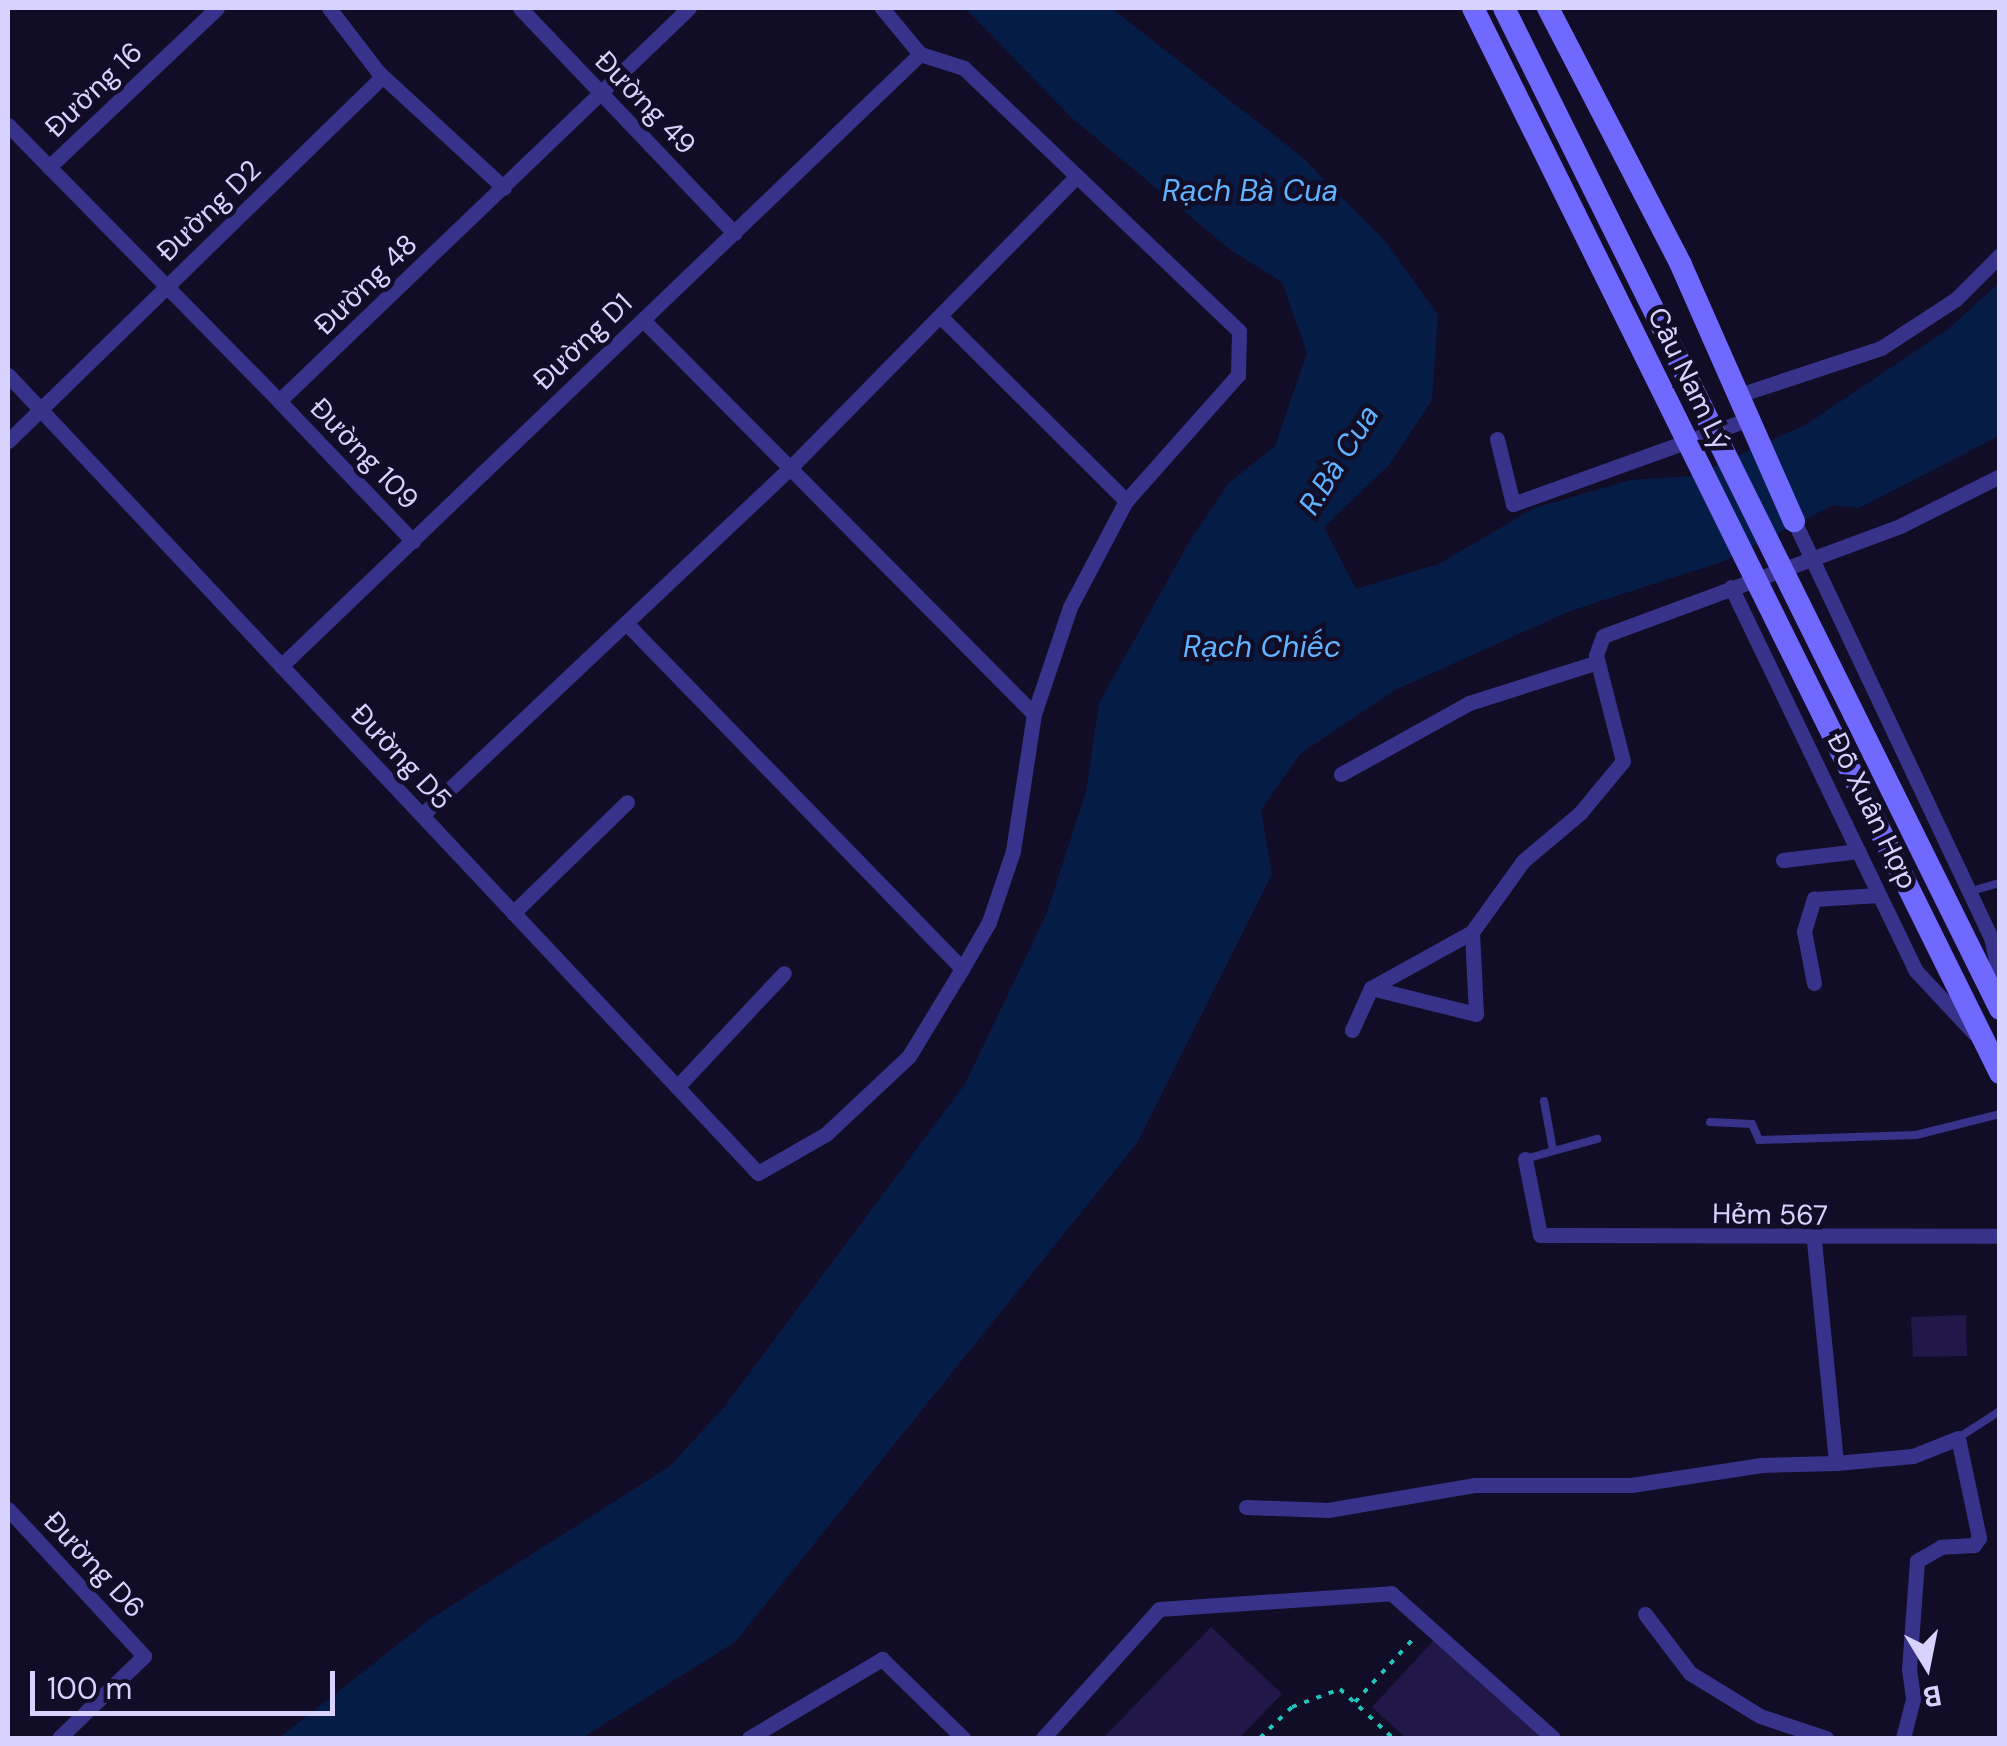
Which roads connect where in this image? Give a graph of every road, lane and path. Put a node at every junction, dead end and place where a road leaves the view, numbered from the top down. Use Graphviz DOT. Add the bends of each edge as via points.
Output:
graph roads {
  1 [pos="216,8"];
  2 [pos="329,8"];
  3 [pos="520,8"];
  4 [pos="689,8"];
  5 [pos="882,8"];
  6 [pos="1473,8"];
  7 [pos="1504,8"];
  8 [pos="1548,8"];
  9 [pos="920,54"];
  10 [pos="382,77"];
  11 [pos="603,94"];
  12 [pos="8,125"];
  13 [pos="48,167"];
  14 [pos="1077,176"];
  15 [pos="504,188"];
  16 [pos="734,232"];
  17 [pos="2000,255"];
  18 [pos="166,288"];
  19 [pos="940,316"];
  20 [pos="642,320"];
  21 [pos="8,375"];
  22 [pos="1739,395"];
  23 [pos="280,401"];
  24 [pos="40,410"];
  25 [pos="1749,419"];
  26 [pos="1497,439"];
  27 [pos="8,441"];
  28 [pos="790,468"];
  29 [pos="2000,476"];
  30 [pos="1126,501"];
  31 [pos="1794,521"];
  32 [pos="412,541"];
  33 [pos="1806,556"];
  34 [pos="1730,587"];
  35 [pos="626,623"];
  36 [pos="1598,662"];
  37 [pos="282,666"];
  38 [pos="1034,714"];
  39 [pos="1877,766"];
  40 [pos="1341,774"];
  41 [pos="1852,778"];
  42 [pos="627,802"];
  43 [pos="422,816"];
  44 [pos="1858,851"];
  45 [pos="1783,860"];
  46 [pos="2000,883"];
  47 [pos="1968,892"];
  48 [pos="1879,895"];
  49 [pos="514,912"];
  50 [pos="1472,932"];
  51 [pos="962,968"];
  52 [pos="784,973"];
  53 [pos="2000,979"];
  54 [pos="1814,983"];
  55 [pos="1371,988"];
  56 [pos="2000,1009"];
  57 [pos="1352,1030"];
  58 [pos="1984,1044"];
  59 [pos="2000,1073"];
  60 [pos="677,1087"];
  61 [pos="1544,1101"];
  62 [pos="2000,1114"];
  63 [pos="1710,1122"];
  64 [pos="1597,1140"];
  65 [pos="1553,1150"];
  66 [pos="1524,1159"];
  67 [pos="2000,1236"];
  68 [pos="1814,1241"];
  69 [pos="2000,1411"];
  70 [pos="1958,1438"];
  71 [pos="1836,1462"];
  72 [pos="1246,1507"];
  73 [pos="8,1509"];
  74 [pos="1645,1614"];
  75 [pos="1426,1625"];
  76 [pos="1354,1702"];
  77 [pos="1781,1732"];
  78 [pos="59,1738"];
  79 [pos="749,1738"];
  80 [pos="964,1738"];
  81 [pos="1044,1738"];
  82 [pos="1260,1738"];
  83 [pos="1393,1738"];
  84 [pos="1553,1738"];
  85 [pos="1826,1738"];
  86 [pos="1903,1738"];
  1 -- 13 [label="street, Đường 16"];
  2 -- 10 [label="street"];
  3 -- 11 [label="street, Đường 49"];
  4 -- 11 [label="street, Đường 48"];
  5 -- 9 [label="street"];
  6 -- 41 [label="main road, Cầu Nam Lý"];
  7 -- 39 [label="main road, Cầu Nam Lý"];
  8 -- 22 [label="main road" via="1681,265"];
  9 -- 14 [label="street" via="964,68"];
  9 -- 16 [label="street, Đường D1"];
  10 -- 15 [label="street"];
  10 -- 18 [label="street, Đường D2"];
  11 -- 15 [label="street, Đường 48"];
  11 -- 16 [label="street, Đường 49"];
  12 -- 13 [label="street"];
  13 -- 18 [label="street"];
  14 -- 19 [label="street"];
  14 -- 30 [label="street" via="1240,331 1238,375"];
  15 -- 23 [label="street, Đường 48"];
  16 -- 20 [label="street, Đường D1"];
  17 -- 22 [label="street" via="1956,299 1881,348"];
  18 -- 23 [label="street"];
  18 -- 24 [label="street, Đường D2"];
  19 -- 28 [label="street"];
  19 -- 30 [label="street"];
  20 -- 28 [label="street"];
  20 -- 32 [label="street, Đường D1"];
  21 -- 24 [label="street, Đường D5"];
  22 -- 25 [label="main road"];
  23 -- 32 [label="street, Đường 109"];
  24 -- 27 [label="street, Đường D2"];
  24 -- 37 [label="street, Đường D5"];
  25 -- 26 [label="street" via="1513,504"];
  25 -- 31 [label="main road"];
  28 -- 35 [label="street"];
  28 -- 38 [label="street"];
  29 -- 33 [label="street" via="1900,526"];
  30 -- 38 [label="street" via="1070,607"];
  31 -- 33 [label="street, Đỗ Xuân Hợp"];
  32 -- 37 [label="street, Đường D1"];
  33 -- 34 [label="street"];
  33 -- 47 [label="street, Đỗ Xuân Hợp"];
  34 -- 36 [label="street" via="1603,636"];
  34 -- 44 [label="street, Đỗ Xuân Hợp"];
  35 -- 43 [label="street"];
  35 -- 51 [label="street"];
  36 -- 40 [label="street" via="1468,703"];
  36 -- 50 [label="street" via="1624,761 1580,813 1523,862"];
  37 -- 43 [label="street, Đường D5"];
  38 -- 51 [label="street" via="1013,851 989,922"];
  39 -- 56 [label="main road, Đỗ Xuân Hợp"];
  41 -- 58 [label="main road, Đỗ Xuân Hợp"];
  42 -- 49 [label="street"];
  43 -- 49 [label="street, Đường D5"];
  44 -- 45 [label="street"];
  44 -- 48 [label="street, Đỗ Xuân Hợp"];
  46 -- 47 [label="lane"];
  47 -- 53 [label="street, Đỗ Xuân Hợp" via="1991,938"];
  48 -- 54 [label="street" via="1814,898 1804,931"];
  48 -- 58 [label="street, Đỗ Xuân Hợp" via="1916,971"];
  49 -- 60 [label="street, Đường D5"];
  50 -- 55 [label="street"];
  50 -- 55 [label="street" via="1476,1014"];
  51 -- 60 [label="street, Đường D5" via="909,1056 826,1134 758,1173"];
  52 -- 60 [label="street"];
  55 -- 57 [label="street"];
  58 -- 59 [label="main road, Đỗ Xuân Hợp"];
  61 -- 65 [label="lane"];
  62 -- 63 [label="lane" via="1916,1136 1759,1140 1752,1124"];
  64 -- 65 [label="lane"];
  65 -- 66 [label="lane"];
  66 -- 68 [label="street, Hẻm 567" via="1540,1236"];
  67 -- 68 [label="street, Hẻm 567"];
  68 -- 71 [label="street"];
  69 -- 70 [label="lane"];
  70 -- 71 [label="street" via="1913,1456"];
  70 -- 86 [label="street" via="1979,1538 1974,1545 1941,1547 1917,1562 1908,1669 1913,1699"];
  71 -- 72 [label="street" via="1760,1465 1631,1485 1474,1484 1328,1510"];
  73 -- 78 [label="street, Đường D6" via="144,1656"];
  74 -- 77 [label="street" via="1690,1673"];
  75 -- 76 [label="path"];
  75 -- 81 [label="street" via="1391,1593 1159,1609"];
  75 -- 84 [label="street"];
  76 -- 82 [label="path" via="1340,1689 1292,1707"];
  76 -- 83 [label="path"];
  77 -- 85 [label="street"];
  79 -- 80 [label="street" via="882,1658"];
}
